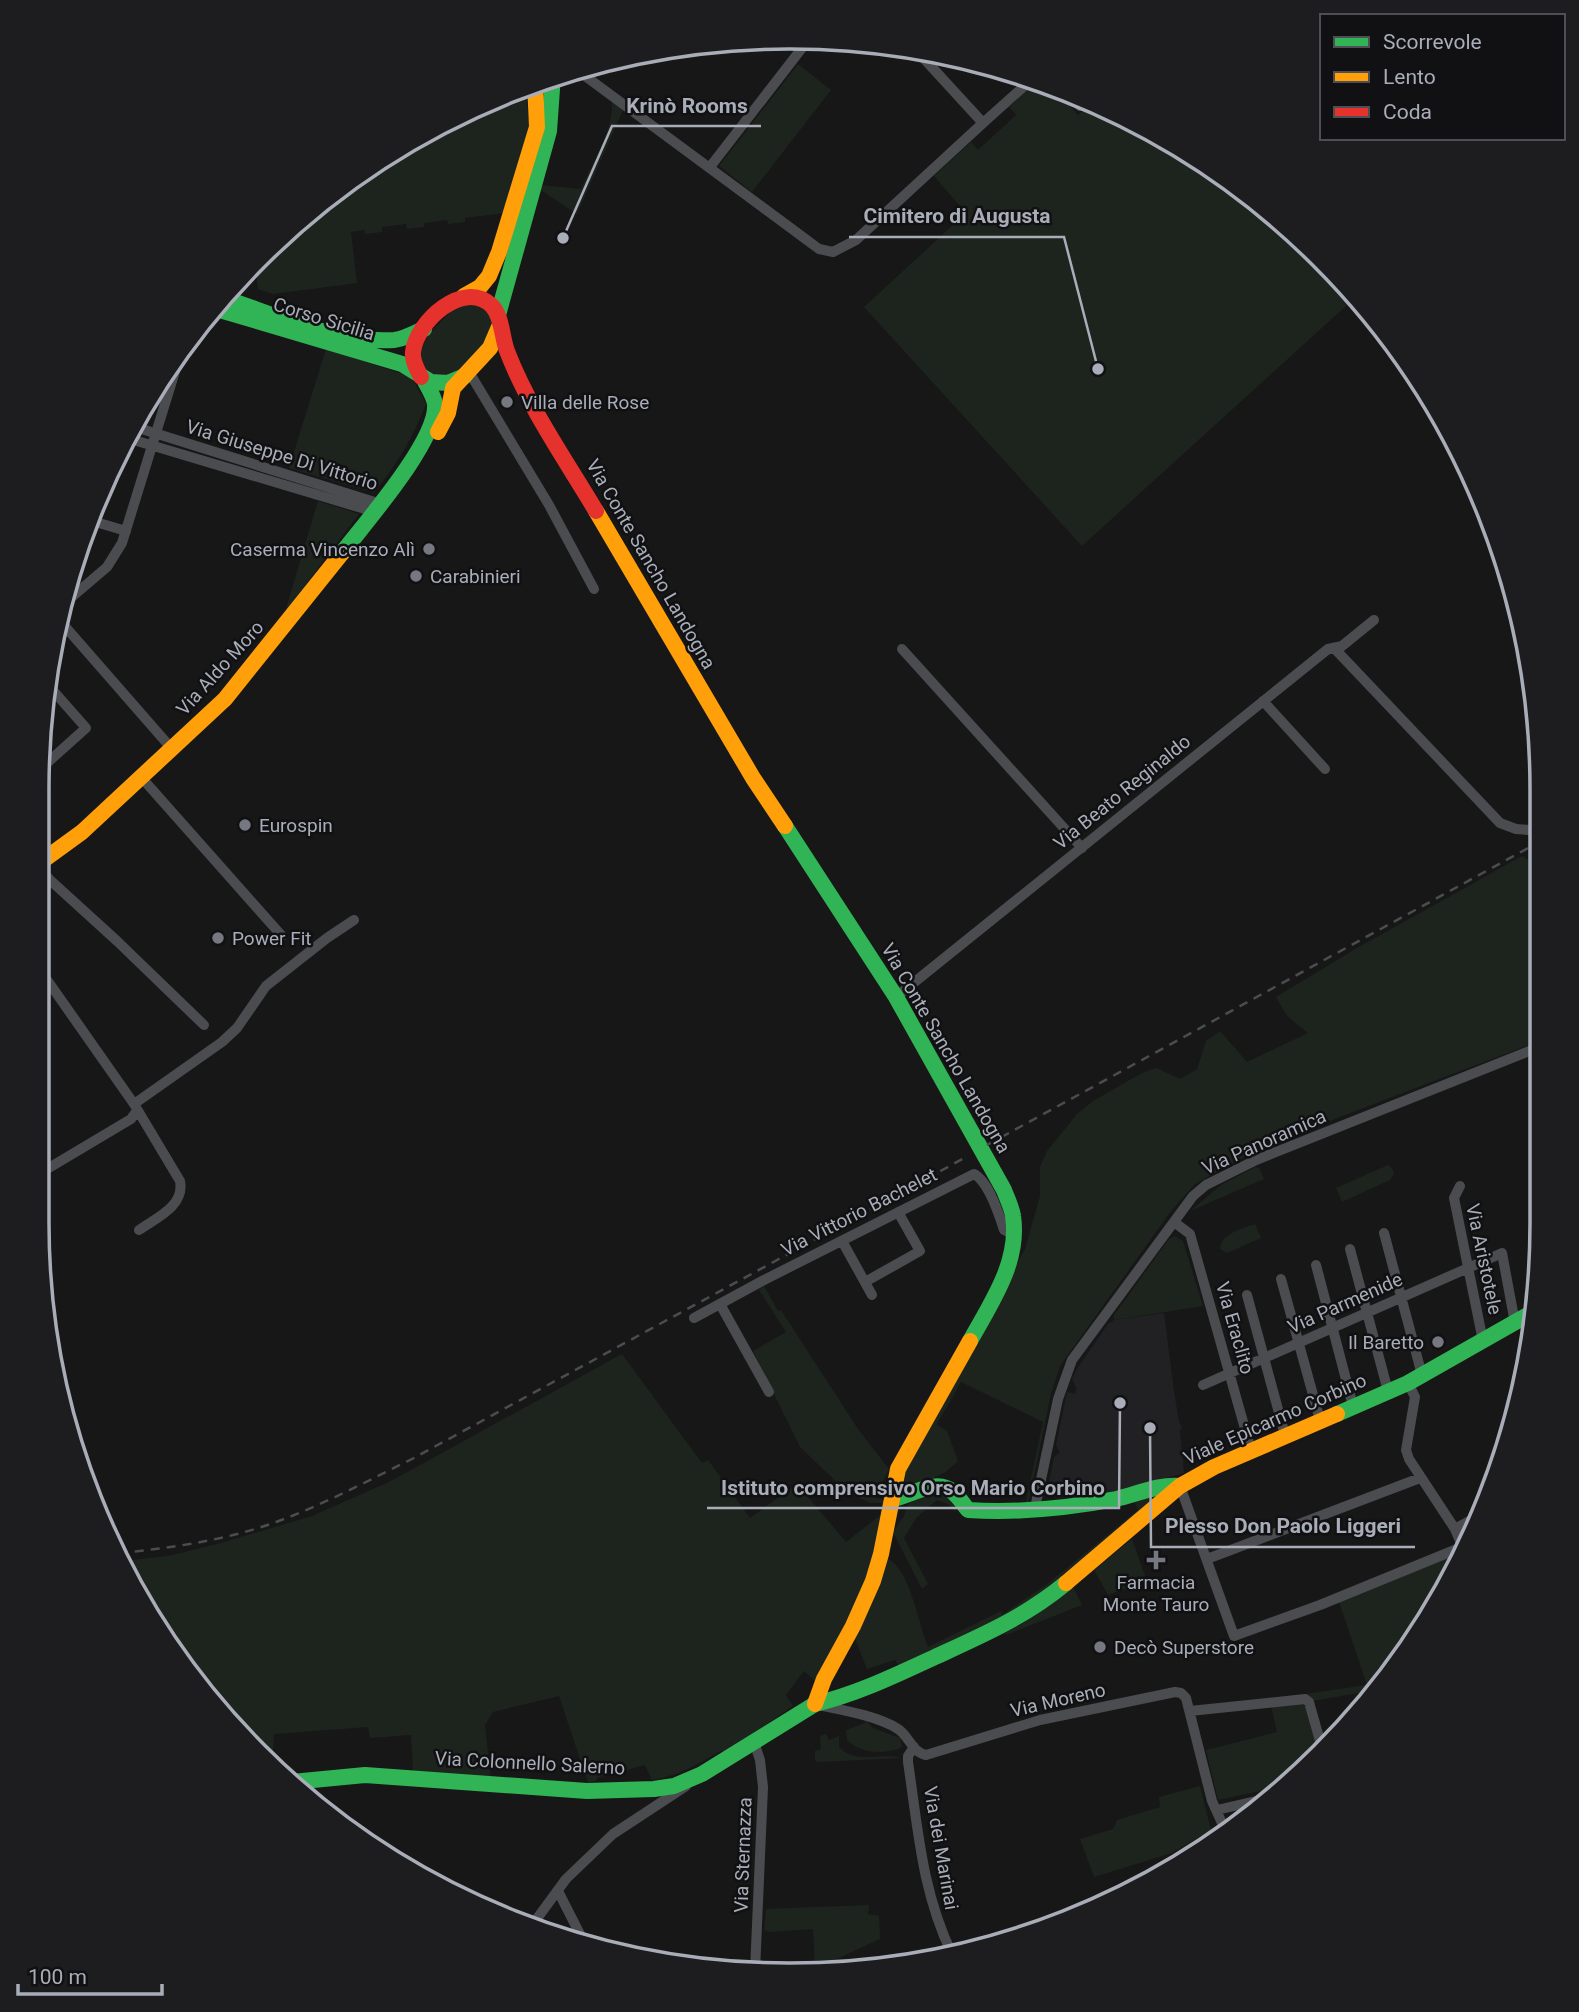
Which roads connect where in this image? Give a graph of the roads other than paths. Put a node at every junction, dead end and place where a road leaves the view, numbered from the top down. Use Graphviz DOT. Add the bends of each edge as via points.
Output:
graph roads {
  1 [pos="801,49"];
  2 [pos="921,61"];
  3 [pos="926,62"];
  4 [pos="587,77"];
  5 [pos="1024,87"];
  6 [pos="552,88"];
  7 [pos="536,94"];
  8 [pos="982,125"];
  9 [pos="710,167"];
  10 [pos="464,296"];
  11 [pos="233,301"];
  12 [pos="224,311"];
  13 [pos="499,320"];
  14 [pos="424,329"];
  15 [pos="481,359"];
  16 [pos="467,374"];
  17 [pos="517,377"];
  18 [pos="423,378"];
  19 [pos="172,381"];
  20 [pos="142,429"];
  21 [pos="156,434"];
  22 [pos="136,441"];
  23 [pos="152,446"];
  24 [pos="405,471"];
  25 [pos="378,508"];
  26 [pos="99,523"];
  27 [pos="126,531"];
  28 [pos="594,589"];
  29 [pos="75,594"];
  30 [pos="1374,620"];
  31 [pos="67,628"];
  32 [pos="1334,648"];
  33 [pos="902,649"];
  34 [pos="55,693"];
  35 [pos="1263,701"];
  36 [pos="172,749"];
  37 [pos="50,760"];
  38 [pos="1325,769"];
  39 [pos="141,777"];
  40 [pos="1530,830"];
  41 [pos="1082,848"];
  42 [pos="49,857"];
  43 [pos="49,879"];
  44 [pos="354,920"];
  45 [pos="282,936"];
  46 [pos="49,983"];
  47 [pos="896,996"];
  48 [pos="204,1025"];
  49 [pos="1530,1051"];
  50 [pos="135,1108"];
  51 [pos="49,1168"];
  52 [pos="1460,1186"];
  53 [pos="898,1212"];
  54 [pos="1174,1222"];
  55 [pos="139,1230"];
  56 [pos="1384,1233"];
  57 [pos="1013,1234"];
  58 [pos="842,1241"];
  59 [pos="1350,1249"];
  60 [pos="1316,1265"];
  61 [pos="1467,1268"];
  62 [pos="1281,1279"];
  63 [pos="865,1282"];
  64 [pos="872,1295"];
  65 [pos="1247,1295"];
  66 [pos="1401,1297"];
  67 [pos="720,1304"];
  68 [pos="1367,1313"];
  69 [pos="1524,1317"];
  70 [pos="694,1318"];
  71 [pos="1515,1323"];
  72 [pos="1333,1328"];
  73 [pos="1483,1341"];
  74 [pos="1298,1343"];
  75 [pos="1264,1358"];
  76 [pos="1230,1373"];
  77 [pos="1415,1379"];
  78 [pos="1203,1385"];
  79 [pos="1388,1391"];
  80 [pos="769,1392"];
  81 [pos="1353,1406"];
  82 [pos="1320,1420"];
  83 [pos="1285,1435"];
  84 [pos="1251,1450"];
  85 [pos="1420,1478"];
  86 [pos="1039,1483"];
  87 [pos="1180,1486"];
  88 [pos="892,1499"];
  89 [pos="1060,1506"];
  90 [pos="1035,1508"];
  91 [pos="1467,1522"];
  92 [pos="1455,1529"];
  93 [pos="1459,1539"];
  94 [pos="1452,1553"];
  95 [pos="1207,1559"];
  96 [pos="815,1704"];
  97 [pos="837,1704"];
  98 [pos="1189,1711"];
  99 [pos="1319,1740"];
  100 [pos="754,1742"];
  101 [pos="914,1747"];
  102 [pos="303,1781"];
  103 [pos="658,1796"];
  104 [pos="1249,1803"];
  105 [pos="1217,1810"];
  106 [pos="1222,1823"];
  107 [pos="558,1891"];
  108 [pos="537,1919"];
  109 [pos="579,1932"];
  110 [pos="947,1946"];
  111 [pos="755,1962"];
  1 -- 9 [label="street"];
  2 -- 8 [label="street"];
  3 -- 8 [label="street"];
  4 -- 9 [label="street"];
  5 -- 8 [label="street"];
  6 -- 13 [label="main road" via="549,131"];
  7 -- 10 [label="main road" via="537,127 499,252 489,276"];
  8 -- 9 [label="street" via="856,240 833,252 818,250"];
  10 -- 13 [label="main road" via="482,298"];
  10 -- 14 [label="main road"];
  11 -- 14 [label="main road, Corso Sicilia" via="352,336 394,340"];
  12 -- 18 [label="main road, Corso Sicilia" via="402,365"];
  13 -- 15 [label="main road" via="494,341"];
  13 -- 17 [label="main road"];
  14 -- 18 [label="main road" via="413,352"];
  15 -- 16 [label="main road"];
  15 -- 17 [label="main road" via="504,361"];
  16 -- 18 [label="main road" via="439,384"];
  16 -- 24 [label="main road" via="453,388 448,412 425,453"];
  16 -- 28 [label="street" via="549,505"];
  17 -- 47 [label="main road, Via Conte Sancho Landogna" via="753,778"];
  18 -- 24 [label="main road" via="436,412"];
  19 -- 21 [label="street"];
  20 -- 21 [label="street, Via Giuseppe Di Vittorio"];
  21 -- 23 [label="street"];
  21 -- 25 [label="street, Via Giuseppe Di Vittorio"];
  22 -- 23 [label="street, Via Giuseppe Di Vittorio"];
  23 -- 25 [label="street, Via Giuseppe Di Vittorio"];
  23 -- 27 [label="street"];
  24 -- 25 [label="main road, Via Aldo Moro"];
  25 -- 36 [label="main road, Via Aldo Moro" via="225,699"];
  26 -- 27 [label="street"];
  27 -- 29 [label="street" via="107,567"];
  30 -- 32 [label="street, Via Beato Reginaldo"];
  31 -- 36 [label="street"];
  32 -- 35 [label="street, Via Beato Reginaldo"];
  32 -- 40 [label="street" via="1500,823"];
  33 -- 41 [label="street"];
  34 -- 37 [label="street" via="86,728"];
  35 -- 38 [label="street"];
  35 -- 41 [label="street, Via Beato Reginaldo"];
  36 -- 39 [label="main road, Via Aldo Moro"];
  39 -- 42 [label="main road, Via Aldo Moro"];
  39 -- 45 [label="street"];
  41 -- 47 [label="street, Via Beato Reginaldo"];
  43 -- 48 [label="street"];
  44 -- 50 [label="street" via="267,986 222,1042"];
  46 -- 50 [label="street"];
  47 -- 57 [label="main road, Via Conte Sancho Landogna" via="1004,1189 1013,1216"];
  49 -- 54 [label="street, Via Panoramica" via="1256,1160 1206,1185"];
  50 -- 51 [label="street" via="131,1119"];
  50 -- 55 [label="street" via="181,1189 174,1206"];
  52 -- 61 [label="street, Via Aristotele" via="1454,1198"];
  53 -- 57 [label="street, Via Vittorio Bachelet" via="974,1174 997,1207 1004,1230"];
  53 -- 58 [label="street, Via Vittorio Bachelet"];
  53 -- 63 [label="street" via="920,1251"];
  54 -- 76 [label="street, Via Eraclito" via="1190,1234"];
  54 -- 86 [label="street, Via Panoramica" via="1072,1360"];
  56 -- 66 [label="street"];
  57 -- 88 [label="main road, Via Conte Sancho Landogna" via="1009,1265 999,1288 898,1469"];
  58 -- 63 [label="street"];
  58 -- 67 [label="street, Via Vittorio Bachelet"];
  59 -- 68 [label="street"];
  60 -- 72 [label="street"];
  61 -- 66 [label="street, Via Parmenide"];
  61 -- 71 [label="street, Via Parmenide" via="1502,1253"];
  61 -- 73 [label="street, Via Aristotele"];
  62 -- 74 [label="street"];
  63 -- 64 [label="street"];
  65 -- 75 [label="street"];
  66 -- 68 [label="street, Via Parmenide"];
  66 -- 77 [label="street"];
  67 -- 70 [label="street, Via Vittorio Bachelet"];
  67 -- 80 [label="street"];
  68 -- 72 [label="street, Via Parmenide"];
  68 -- 79 [label="street"];
  69 -- 71 [label="main road, Viale Epicarmo Corbino"];
  71 -- 73 [label="main road, Viale Epicarmo Corbino"];
  72 -- 74 [label="street, Via Parmenide"];
  72 -- 81 [label="street"];
  73 -- 77 [label="main road, Viale Epicarmo Corbino"];
  74 -- 75 [label="street, Via Parmenide"];
  74 -- 82 [label="street"];
  75 -- 76 [label="street, Via Parmenide"];
  75 -- 83 [label="street"];
  76 -- 78 [label="street, Via Parmenide"];
  76 -- 84 [label="street, Via Eraclito"];
  77 -- 79 [label="main road, Viale Epicarmo Corbino"];
  77 -- 85 [label="street" via="1406,1450"];
  79 -- 81 [label="main road, Viale Epicarmo Corbino"];
  81 -- 82 [label="main road, Viale Epicarmo Corbino"];
  82 -- 83 [label="main road, Viale Epicarmo Corbino"];
  83 -- 84 [label="main road, Viale Epicarmo Corbino"];
  84 -- 87 [label="main road, Viale Epicarmo Corbino"];
  85 -- 92 [label="street"];
  85 -- 95 [label="street"];
  86 -- 89 [label="street" via="1046,1498"];
  86 -- 90 [label="street, Via Panoramica"];
  87 -- 89 [label="main road"];
  87 -- 95 [label="street"];
  87 -- 97 [label="main road, Viale Epicarmo Corbino" via="1051,1595 1015,1619"];
  88 -- 90 [label="main road" via="942,1485 968,1510"];
  88 -- 96 [label="main road, Via Conte Sancho Landogna" via="875,1577"];
  89 -- 90 [label="main road"];
  91 -- 92 [label="street"];
  92 -- 93 [label="street"];
  94 -- 95 [label="street" via="1234,1636"];
  96 -- 97 [label="main road, Viale Epicarmo Corbino"];
  96 -- 100 [label="main road, Viale Epicarmo Corbino"];
  97 -- 101 [label="street" via="896,1727"];
  98 -- 99 [label="street" via="1305,1699"];
  98 -- 101 [label="street, Via Moreno" via="1185,1696 1175,1692 1040,1720 926,1755"];
  98 -- 105 [label="street"];
  100 -- 103 [label="main road, Via Colonnello Salerno"];
  100 -- 111 [label="street, Via Sternazza" via="763,1787"];
  101 -- 110 [label="street, Via dei Marinai" via="908,1762 920,1851 929,1896"];
  102 -- 103 [label="main road, Via Colonnello Salerno" via="365,1775"];
  103 -- 107 [label="street"];
  104 -- 105 [label="street"];
  105 -- 106 [label="street"];
  107 -- 108 [label="street"];
  107 -- 109 [label="street"];
}
